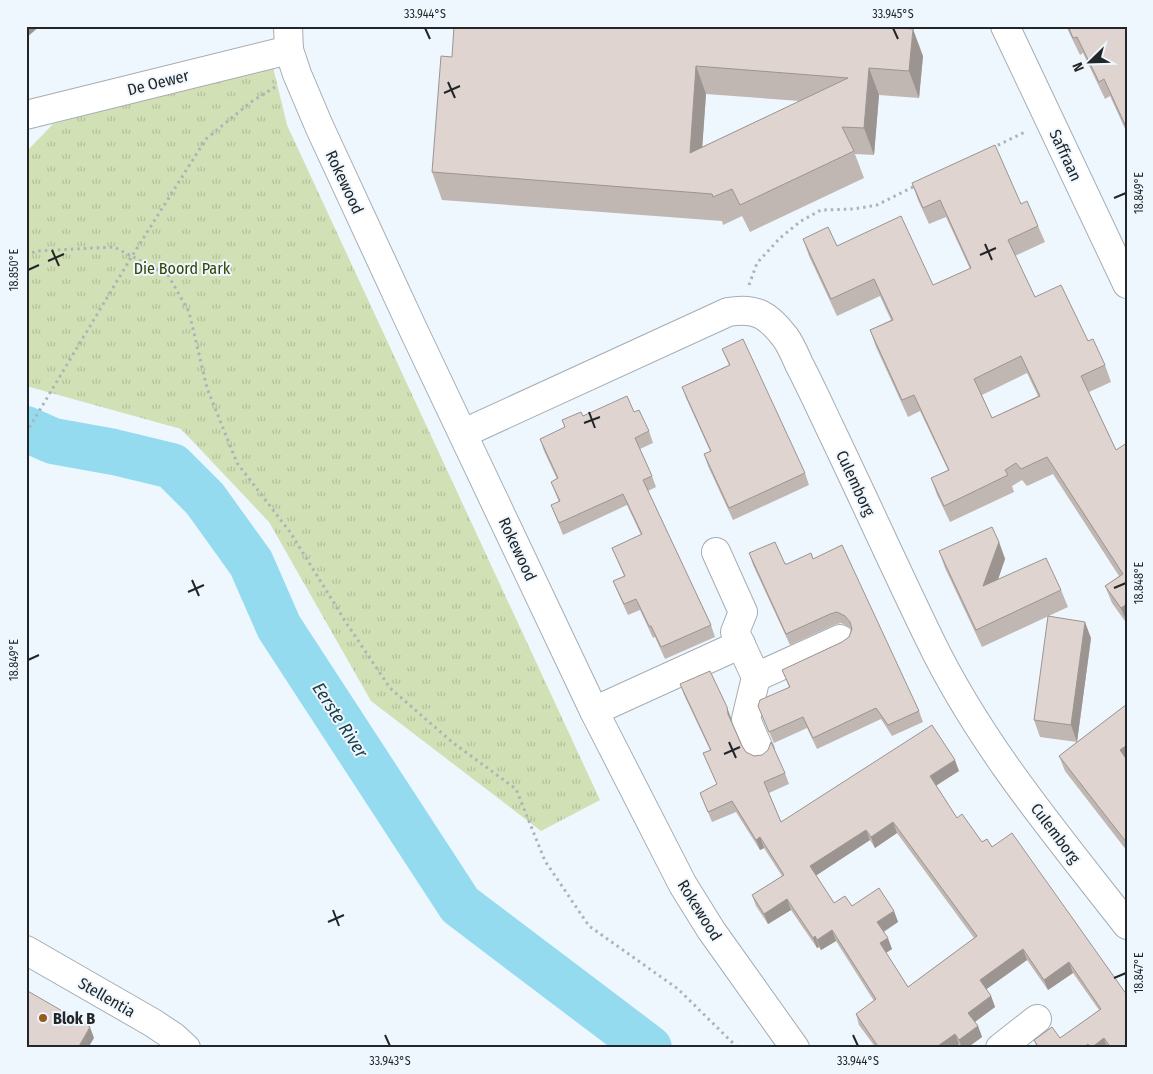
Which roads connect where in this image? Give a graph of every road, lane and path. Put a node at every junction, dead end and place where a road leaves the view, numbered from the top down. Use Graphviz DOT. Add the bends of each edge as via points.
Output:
graph roads {
  1 [pos="1005,26"];
  2 [pos="291,50"];
  3 [pos="26,115"];
  4 [pos="1028,130"];
  5 [pos="984,152"];
  6 [pos="921,183"];
  7 [pos="1120,253"];
  8 [pos="26,255"];
  9 [pos="132,256"];
  10 [pos="1127,284"];
  11 [pos="746,292"];
  12 [pos="26,432"];
  13 [pos="464,433"];
  14 [pos="716,552"];
  15 [pos="840,639"];
  16 [pos="741,644"];
  17 [pos="756,677"];
  18 [pos="594,711"];
  19 [pos="760,751"];
  20 [pos="1127,925"];
  21 [pos="26,950"];
  22 [pos="1037,1019"];
  23 [pos="186,1048"];
  24 [pos="738,1048"];
  25 [pos="795,1048"];
  26 [pos="1000,1048"];
  1 -- 7 [label="street, Saffraan"];
  2 -- 3 [label="street, De Oewer"];
  2 -- 9 [label="path" via="251,102 206,139"];
  2 -- 13 [label="street, Rokewood" via="319,126"];
  4 -- 5 [label="path"];
  6 -- 11 [label="path" via="877,205 821,210 801,221 757,263"];
  7 -- 10 [label="street, Saffraan"];
  8 -- 9 [label="path" via="37,251 114,247"];
  9 -- 12 [label="path"];
  9 -- 24 [label="path" via="168,275 188,312 207,388 237,463 290,532 390,688 452,742 516,788 545,861 589,926 678,989"];
  13 -- 18 [label="street, Rokewood"];
  13 -- 20 [label="street, Culemborg" via="728,312 754,311 768,318 786,338 808,381 954,687 991,746"];
  14 -- 16 [label="street" via="743,612 736,632"];
  15 -- 17 [label="street"];
  16 -- 17 [label="street"];
  16 -- 18 [label="street"];
  17 -- 19 [label="street" via="746,719"];
  18 -- 25 [label="street, Rokewood" via="683,885"];
  21 -- 23 [label="street, Stellentia" via="153,1023"];
  22 -- 26 [label="street"];
}
